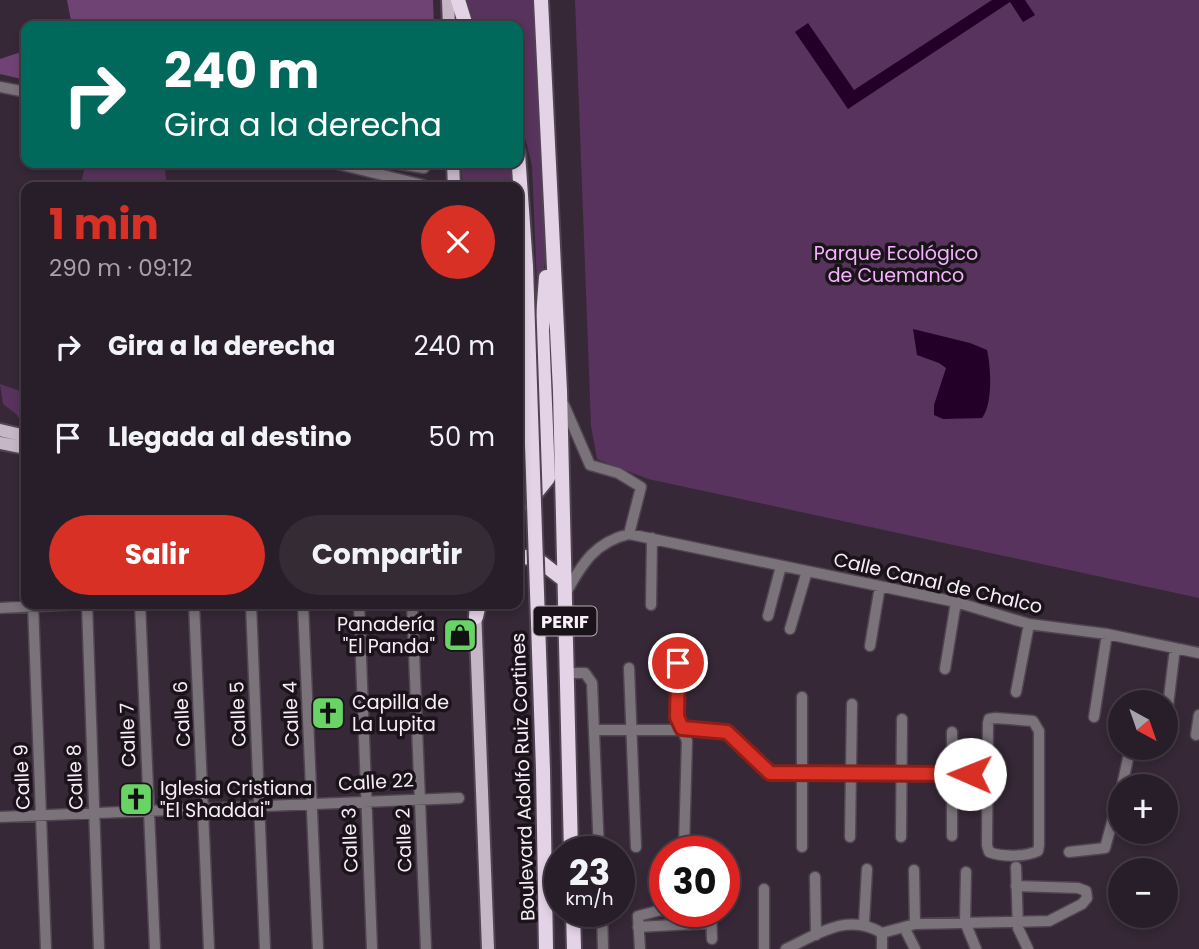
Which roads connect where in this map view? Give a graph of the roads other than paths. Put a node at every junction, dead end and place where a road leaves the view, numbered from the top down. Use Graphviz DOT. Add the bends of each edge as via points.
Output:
graph roads {
  1 [pos="448,0"];
  2 [pos="458,0"];
  3 [pos="541,0"];
  4 [pos="449,21"];
  5 [pos="464,21"];
  6 [pos="0,87"];
  7 [pos="21,91"];
  8 [pos="375,168"];
  9 [pos="412,182"];
  10 [pos="523,224"];
  11 [pos="550,226"];
  12 [pos="560,391"];
  13 [pos="0,430"];
  14 [pos="21,435"];
  15 [pos="0,443"];
  16 [pos="21,447"];
  17 [pos="523,503"];
  18 [pos="631,530"];
  19 [pos="652,538"];
  20 [pos="523,557"];
  21 [pos="782,566"];
  22 [pos="807,571"];
  23 [pos="880,586"];
  24 [pos="564,587"];
  25 [pos="956,602"];
  26 [pos="21,606"];
  27 [pos="651,606"];
  28 [pos="0,608"];
  29 [pos="33,609"];
  30 [pos="87,609"];
  31 [pos="141,609"];
  32 [pos="194,609"];
  33 [pos="251,609"];
  34 [pos="303,609"];
  35 [pos="359,609"];
  36 [pos="412,609"];
  37 [pos="477,609"];
  38 [pos="768,616"];
  39 [pos="1029,624"];
  40 [pos="790,629"];
  41 [pos="1107,634"];
  42 [pos="870,646"];
  43 [pos="1175,648"];
  44 [pos="1199,653"];
  45 [pos="678,663"];
  46 [pos="629,668"];
  47 [pos="945,669"];
  48 [pos="567,673"];
  49 [pos="1170,690"];
  50 [pos="1016,692"];
  51 [pos="802,697"];
  52 [pos="852,704"];
  53 [pos="1199,715"];
  54 [pos="1094,717"];
  55 [pos="902,719"];
  56 [pos="682,728"];
  57 [pos="595,730"];
  58 [pos="631,730"];
  59 [pos="952,732"];
  60 [pos="1196,736"];
  61 [pos="902,773"];
  62 [pos="802,774"];
  63 [pos="852,774"];
  64 [pos="953,774"];
  65 [pos="987,774"];
  66 [pos="419,797"];
  67 [pos="459,798"];
  68 [pos="366,800"];
  69 [pos="312,803"];
  70 [pos="259,805"];
  71 [pos="204,807"];
  72 [pos="149,810"];
  73 [pos="94,813"];
  74 [pos="41,815"];
  75 [pos="0,817"];
  76 [pos="572,836"];
  77 [pos="598,836"];
  78 [pos="684,836"];
  79 [pos="952,836"];
  80 [pos="850,837"];
  81 [pos="901,837"];
  82 [pos="1108,837"];
  83 [pos="636,847"];
  84 [pos="802,847"];
  85 [pos="1069,852"];
  86 [pos="1016,867"];
  87 [pos="867,869"];
  88 [pos="914,870"];
  89 [pos="966,872"];
  90 [pos="814,877"];
  91 [pos="1016,887"];
  92 [pos="764,889"];
  93 [pos="649,913"];
  94 [pos="1018,921"];
  95 [pos="965,922"];
  96 [pos="864,923"];
  97 [pos="915,924"];
  98 [pos="649,926"];
  99 [pos="904,926"];
  100 [pos="573,927"];
  101 [pos="602,927"];
  102 [pos="638,927"];
  103 [pos="711,927"];
  104 [pos="882,933"];
  105 [pos="816,935"];
  106 [pos="712,939"];
  107 [pos="46,949"];
  108 [pos="99,949"];
  109 [pos="155,949"];
  110 [pos="209,949"];
  111 [pos="265,949"];
  112 [pos="318,949"];
  113 [pos="372,949"];
  114 [pos="426,949"];
  115 [pos="488,949"];
  116 [pos="546,949"];
  117 [pos="574,949"];
  118 [pos="603,949"];
  119 [pos="640,949"];
  120 [pos="764,949"];
  121 [pos="786,949"];
  122 [pos="882,949"];
  123 [pos="915,949"];
  124 [pos="976,949"];
  125 [pos="1028,949"];
  1 -- 4 [label="main road"];
  2 -- 5 [label="highway"];
  3 -- 11 [label="highway, PERIF"];
  6 -- 7 [label="street"];
  8 -- 9 [label="street"];
  10 -- 116 [label="highway, Boulevard Adolfo Ruiz Cortines / PERIF, bridge"];
  11 -- 12 [label="highway, PERIF"];
  11 -- 17 [label="highway" via="541,330 548,478 543,488"];
  12 -- 18 [label="street" via="590,465 618,473 641,487"];
  12 -- 24 [label="highway, PERIF"];
  13 -- 14 [label="main road"];
  15 -- 16 [label="main road"];
  18 -- 19 [label="street, Calle Canal de Chalco"];
  18 -- 24 [label="street" via="598,547"];
  19 -- 21 [label="street, Calle Canal de Chalco"];
  19 -- 27 [label="street"];
  20 -- 24 [label="highway" via="537,559"];
  21 -- 22 [label="street, Calle Canal de Chalco"];
  21 -- 38 [label="street"];
  22 -- 23 [label="street, Calle Canal de Chalco"];
  22 -- 40 [label="street"];
  23 -- 25 [label="street, Calle Canal de Chalco"];
  23 -- 42 [label="street"];
  24 -- 48 [label="highway, PERIF"];
  25 -- 39 [label="street, Calle Canal de Chalco"];
  25 -- 47 [label="street"];
  26 -- 28 [label="street"];
  29 -- 74 [label="street, Calle 9"];
  30 -- 73 [label="street, Calle 8"];
  31 -- 72 [label="street, Calle 7"];
  32 -- 71 [label="street, Calle 6"];
  33 -- 70 [label="street, Calle 5"];
  34 -- 69 [label="street, Calle 4"];
  35 -- 68 [label="street, Calle 3"];
  36 -- 66 [label="street, Calle 2"];
  37 -- 115 [label="main road"];
  39 -- 41 [label="street, Calle Canal de Chalco"];
  39 -- 50 [label="street"];
  41 -- 43 [label="street, Calle Canal de Chalco"];
  41 -- 54 [label="street"];
  43 -- 44 [label="street, Calle Canal de Chalco"];
  43 -- 49 [label="street"];
  45 -- 56 [label="street" via="677,717"];
  46 -- 58 [label="street"];
  48 -- 57 [label="street" via="590,676"];
  48 -- 76 [label="highway, PERIF"];
  51 -- 62 [label="street"];
  52 -- 63 [label="street"];
  53 -- 60 [label="street"];
  55 -- 61 [label="street"];
  56 -- 58 [label="street"];
  56 -- 62 [label="street" via="725,731 767,772"];
  56 -- 78 [label="street" via="687,741"];
  57 -- 58 [label="street"];
  57 -- 77 [label="street"];
  58 -- 83 [label="street"];
  59 -- 64 [label="street"];
  61 -- 63 [label="street"];
  61 -- 64 [label="street"];
  61 -- 81 [label="street"];
  62 -- 63 [label="street"];
  62 -- 84 [label="street"];
  63 -- 80 [label="street"];
  64 -- 65 [label="street"];
  64 -- 79 [label="street"];
  65 -- 65 [label="street" via="989,852 1038,851 1037,724 989,719"];
  66 -- 67 [label="street, Calle 22"];
  66 -- 68 [label="street, Calle 22"];
  66 -- 114 [label="street, Calle 2"];
  68 -- 69 [label="street, Calle 22"];
  68 -- 113 [label="street, Calle 3"];
  69 -- 70 [label="street, Calle 22"];
  69 -- 112 [label="street, Calle 4"];
  70 -- 71 [label="street, Calle 22"];
  70 -- 111 [label="street, Calle 5"];
  71 -- 72 [label="street, Calle 22"];
  71 -- 110 [label="street, Calle 6"];
  72 -- 73 [label="street, Calle 22"];
  72 -- 109 [label="street, Calle 7"];
  73 -- 74 [label="street, Calle 22"];
  73 -- 108 [label="street, Calle 8"];
  74 -- 75 [label="street, Calle 22"];
  74 -- 107 [label="street, Calle 9"];
  82 -- 85 [label="street" via="1105,848"];
  86 -- 91 [label="street"];
  87 -- 96 [label="street"];
  88 -- 97 [label="street"];
  89 -- 95 [label="street"];
  90 -- 105 [label="street"];
  91 -- 94 [label="street"];
  91 -- 94 [label="street" via="1079,888 1086,891 1087,898 1049,921"];
  92 -- 120 [label="street"];
  93 -- 102 [label="street" via="638,916"];
  94 -- 95 [label="street"];
  94 -- 125 [label="street"];
  95 -- 97 [label="street"];
  95 -- 124 [label="street"];
  96 -- 104 [label="street"];
  96 -- 105 [label="street" via="843,924"];
  97 -- 99 [label="street"];
  98 -- 102 [label="street"];
  99 -- 104 [label="street"];
  99 -- 123 [label="street"];
  100 -- 117 [label="highway"];
  101 -- 118 [label="street"];
  102 -- 119 [label="street"];
  103 -- 106 [label="street"];
  104 -- 122 [label="street"];
  105 -- 121 [label="street"];
}
